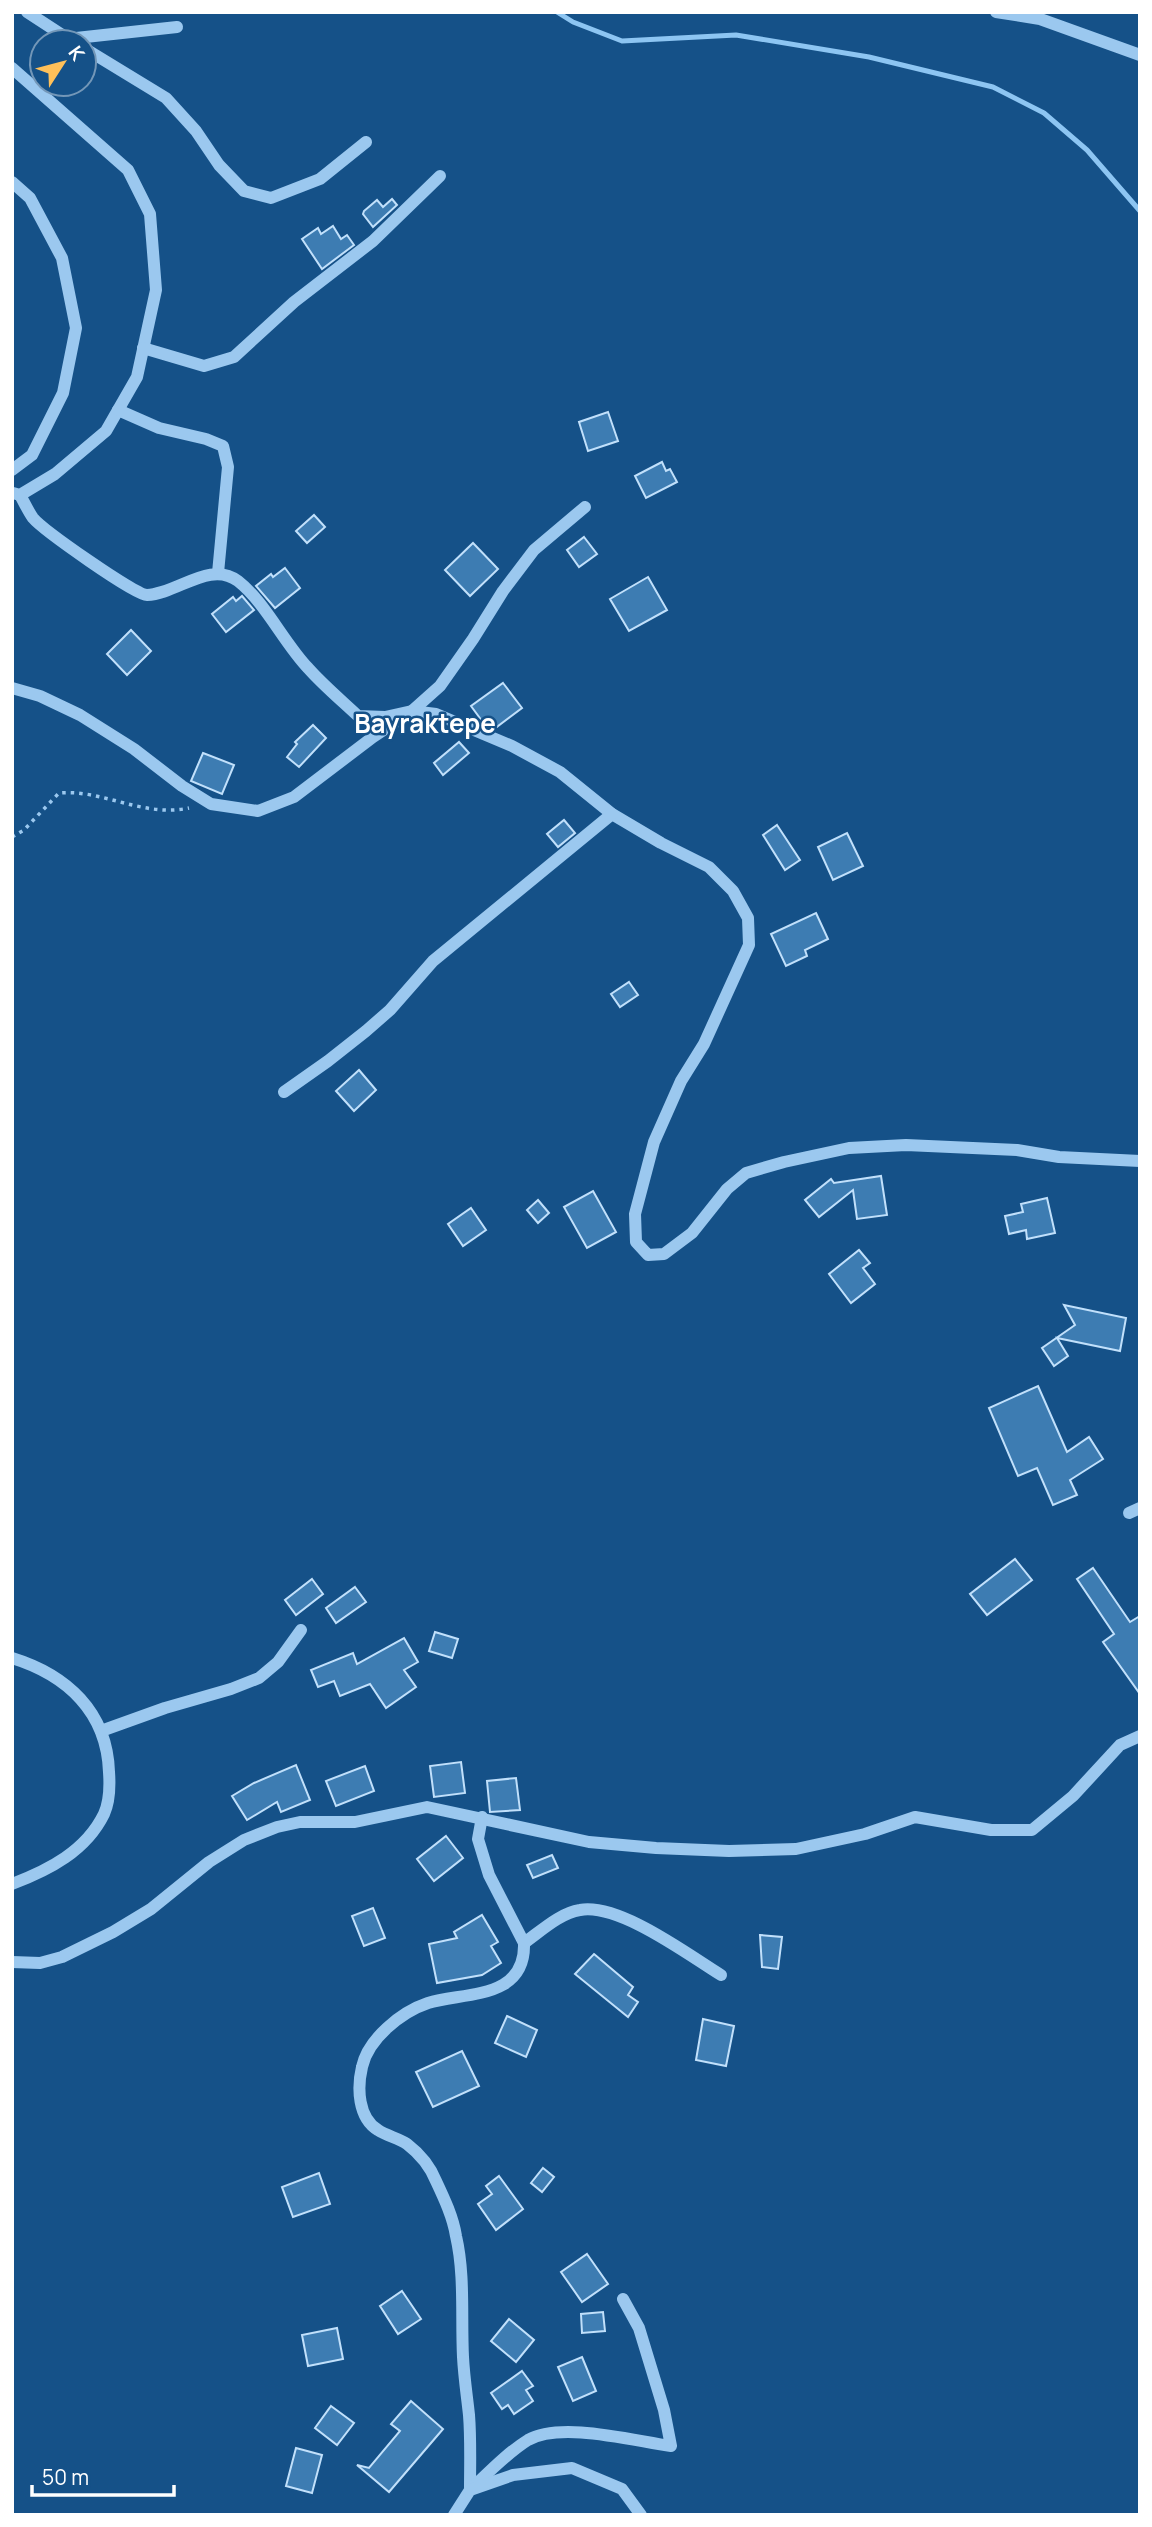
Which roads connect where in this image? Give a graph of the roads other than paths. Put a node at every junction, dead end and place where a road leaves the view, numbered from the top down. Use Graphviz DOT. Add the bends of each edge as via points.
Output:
graph roads {
  1 [pos="27,12"];
  2 [pos="996,12"];
  3 [pos="177,27"];
  4 [pos="51,28"];
  5 [pos="98,37"];
  6 [pos="1140,55"];
  7 [pos="98,57"];
  8 [pos="12,68"];
  9 [pos="366,142"];
  10 [pos="440,176"];
  11 [pos="12,183"];
  12 [pos="143,348"];
  13 [pos="118,410"];
  14 [pos="12,470"];
  15 [pos="16,494"];
  16 [pos="585,507"];
  17 [pos="218,573"];
  18 [pos="12,688"];
  19 [pos="412,711"];
  20 [pos="612,814"];
  21 [pos="284,1092"];
  22 [pos="1140,1161"];
  23 [pos="301,1630"];
  24 [pos="12,1658"];
  25 [pos="101,1731"];
  26 [pos="1140,1736"];
  27 [pos="482,1817"];
  28 [pos="12,1884"];
  29 [pos="524,1942"];
  30 [pos="12,1962"];
  31 [pos="721,1975"];
  32 [pos="623,2299"];
  33 [pos="470,2490"];
  34 [pos="454,2515"];
  35 [pos="641,2515"];
  1 -- 4 [label="street"];
  2 -- 6 [label="street" via="1040,19"];
  3 -- 5 [label="street"];
  7 -- 9 [label="street" via="166,98 244,191 271,198 320,179"];
  8 -- 12 [label="street" via="128,170 150,214 156,290"];
  10 -- 12 [label="street" via="373,241 294,302 234,357 204,366"];
  11 -- 14 [label="street" via="30,198 62,258 76,328 63,393 32,455"];
  12 -- 13 [label="street" via="136,377"];
  13 -- 15 [label="street" via="106,431 55,474"];
  13 -- 17 [label="street" via="159,428 223,446 228,467"];
  15 -- 17 [label="street" via="34,519 111,577 144,595 172,591"];
  16 -- 19 [label="street" via="534,550 440,686"];
  17 -- 19 [label="street" via="237,581 307,668 358,716"];
  18 -- 19 [label="street" via="80,715 211,804 258,811 293,797"];
  19 -- 20 [label="street" via="436,714 512,746 560,772"];
  20 -- 21 [label="street" via="433,961 366,1031"];
  20 -- 22 [label="street" via="709,867 733,891 747,918 749,944 704,1044 681,1081 642,1182 635,1214 636,1242 648,1255 664,1254 692,1234 727,1189 746,1173 849,1148 1017,1150"];
  23 -- 25 [label="street" via="278,1662 259,1678"];
  24 -- 25 [label="street" via="52,1675 76,1692"];
  25 -- 28 [label="street" via="109,1762 110,1793 104,1814 76,1851"];
  26 -- 27 [label="street" via="1120,1745 1073,1796 1032,1830 991,1830 915,1816 865,1834 796,1849 729,1851 589,1842"];
  27 -- 29 [label="street" via="478,1839 489,1875"];
  27 -- 30 [label="street" via="427,1807 355,1822 276,1827 209,1862 151,1909 113,1932 40,1964"];
  29 -- 31 [label="street" via="565,1914 601,1910 625,1917"];
  29 -- 33 [label="street" via="520,1965 502,1985 405,2013 366,2054 359,2096 375,2129 422,2156 456,2235"];
  32 -- 33 [label="street" via="639,2328 671,2446 565,2431 545,2433 528,2440"];
  33 -- 34 [label="street"];
  33 -- 35 [label="street" via="513,2475 572,2468 622,2489"];
}
